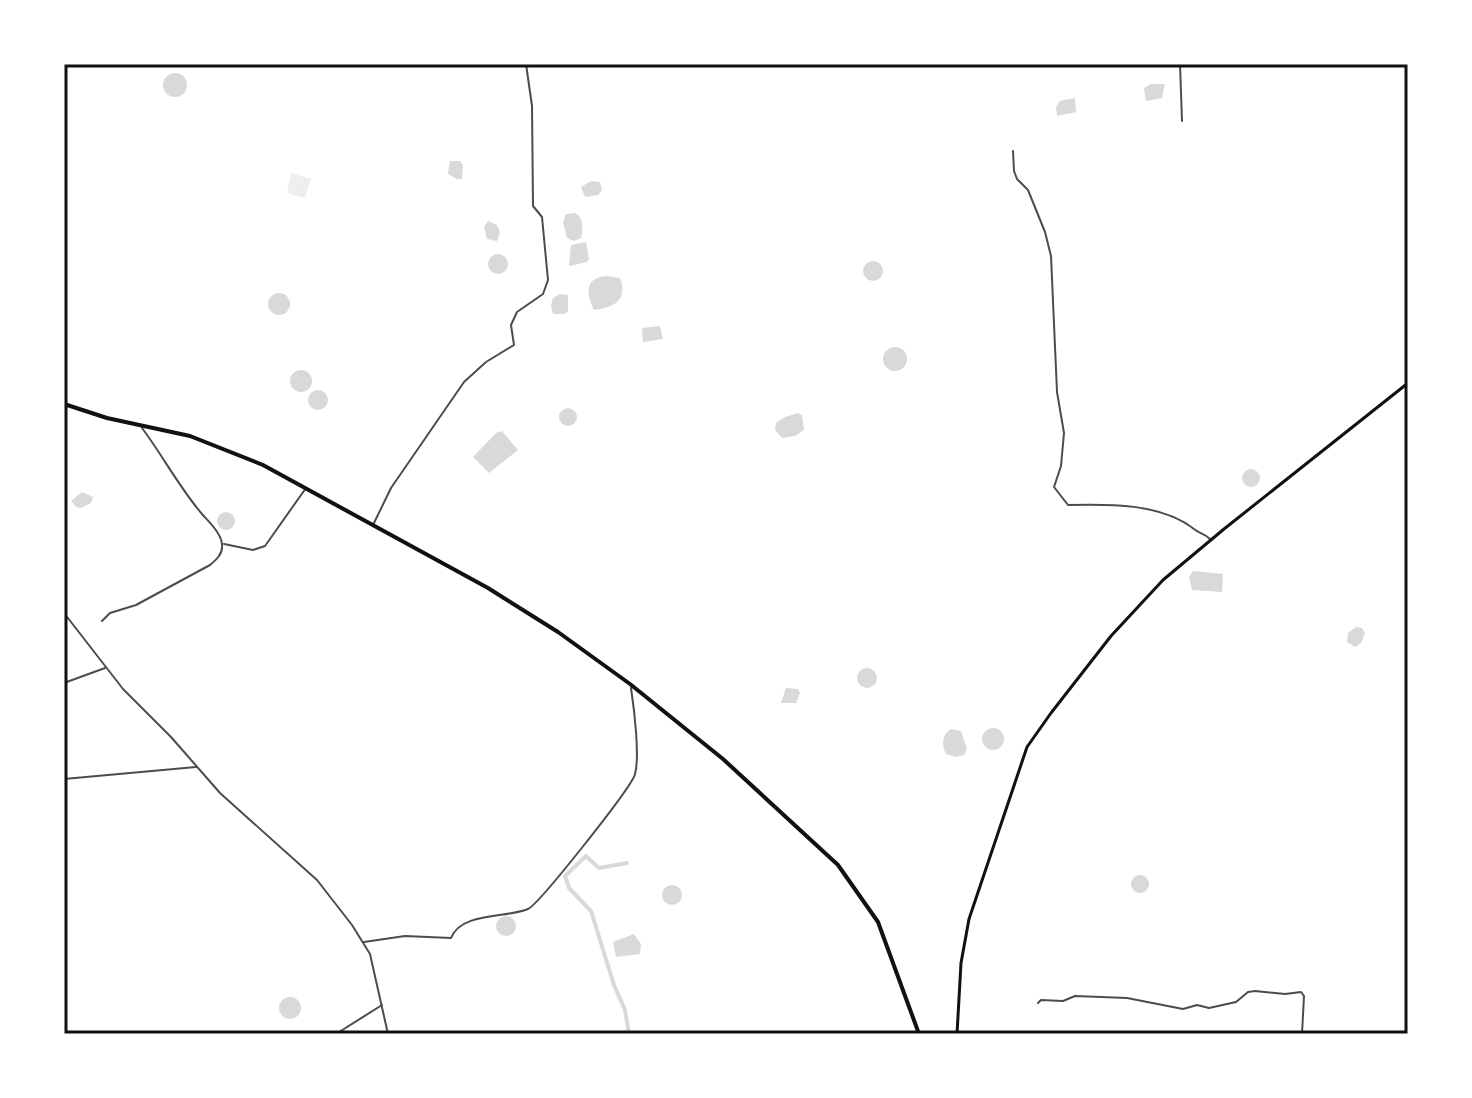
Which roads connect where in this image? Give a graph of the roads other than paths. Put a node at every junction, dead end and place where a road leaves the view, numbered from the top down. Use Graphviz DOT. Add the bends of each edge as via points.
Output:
graph roads {
  1 [pos="526,64"];
  2 [pos="1180,64"];
  3 [pos="1182,121"];
  4 [pos="1013,151"];
  5 [pos="1408,383"];
  6 [pos="64,404"];
  7 [pos="140,425"];
  8 [pos="306,488"];
  9 [pos="373,524"];
  10 [pos="1210,540"];
  11 [pos="222,544"];
  12 [pos="64,613"];
  13 [pos="102,621"];
  14 [pos="106,667"];
  15 [pos="64,683"];
  16 [pos="630,684"];
  17 [pos="197,766"];
  18 [pos="64,779"];
  19 [pos="363,942"];
  20 [pos="1038,1003"];
  21 [pos="382,1005"];
  22 [pos="336,1034"];
  23 [pos="388,1034"];
  24 [pos="919,1034"];
  25 [pos="957,1034"];
  26 [pos="1302,1034"];
  1 -- 9 [label="street" via="533,206 542,217 548,280 543,294 517,312 511,325 514,345 464,382 391,488"];
  2 -- 3 [label="street"];
  4 -- 10 [label="street" via="1014,171 1028,190 1051,256 1064,433 1054,487 1058,495 1068,505 1122,505 1154,512 1191,525"];
  5 -- 10 [label="main road"];
  6 -- 7 [label="highway"];
  7 -- 8 [label="highway" via="190,436"];
  7 -- 11 [label="street"];
  8 -- 9 [label="highway"];
  8 -- 11 [label="street" via="265,546 253,550"];
  9 -- 16 [label="highway" via="500,595"];
  10 -- 25 [label="main road" via="1138,606 1027,747 969,919"];
  11 -- 13 [label="street" via="220,556 210,565"];
  12 -- 14 [label="street"];
  14 -- 15 [label="street"];
  14 -- 17 [label="street"];
  16 -- 19 [label="street" via="635,774 623,797 533,907 461,926 451,938 405,936"];
  16 -- 24 [label="highway" via="723,759 838,865 878,922"];
  17 -- 18 [label="street"];
  17 -- 19 [label="street" via="317,880"];
  19 -- 21 [label="street"];
  20 -- 26 [label="street" via="1075,996 1209,1008 1236,1002 1248,992 1301,992"];
  21 -- 22 [label="street"];
  21 -- 23 [label="street"];
}
